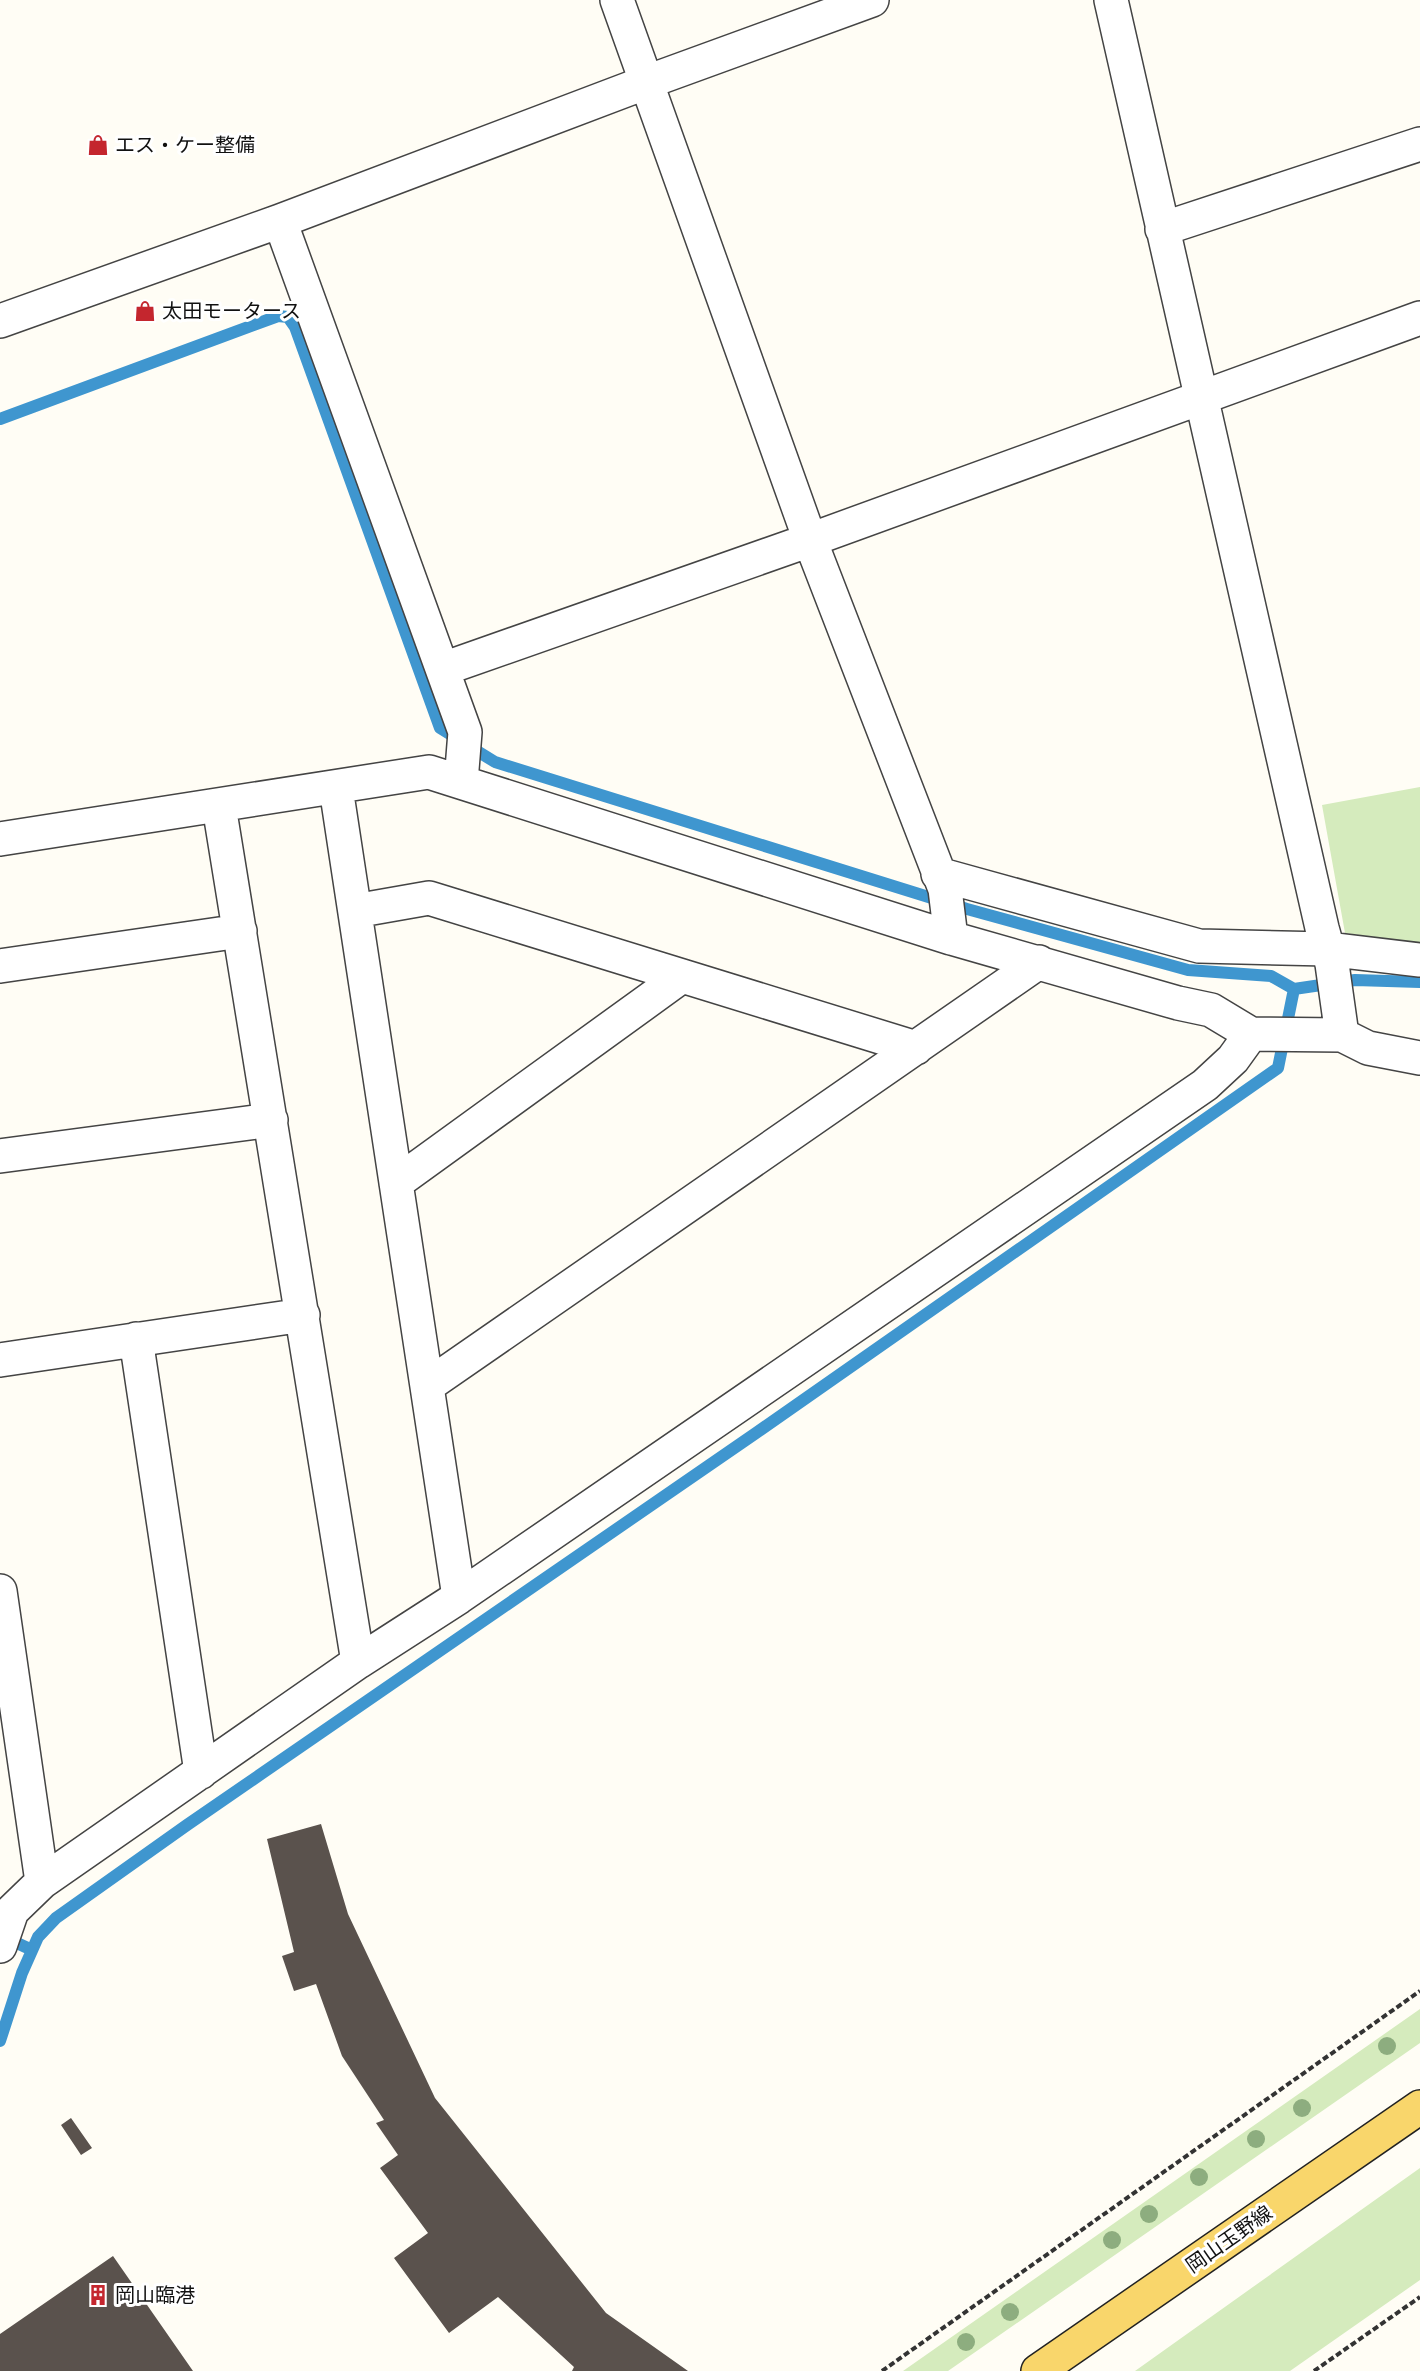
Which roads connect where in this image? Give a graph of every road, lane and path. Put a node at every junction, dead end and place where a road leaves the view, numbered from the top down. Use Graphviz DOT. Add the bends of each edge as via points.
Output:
graph roads {
  1 [pos="617,0"];
  2 [pos="872,0"];
  3 [pos="1111,0"];
  4 [pos="647,82"];
  5 [pos="1420,144"];
  6 [pos="280,221"];
  7 [pos="1162,229"];
  8 [pos="1420,318"];
  9 [pos="0,321"];
  10 [pos="1200,396"];
  11 [pos="810,540"];
  12 [pos="443,669"];
  13 [pos="462,776"];
  14 [pos="336,788"];
  15 [pos="219,806"];
  16 [pos="0,839"];
  17 [pos="946,905"];
  18 [pos="355,911"];
  19 [pos="240,931"];
  20 [pos="1330,959"];
  21 [pos="1420,960"];
  22 [pos="1039,962"];
  23 [pos="0,966"];
  24 [pos="682,976"];
  25 [pos="1257,1034"];
  26 [pos="1330,1035"];
  27 [pos="916,1048"];
  28 [pos="1420,1058"];
  29 [pos="271,1120"];
  30 [pos="0,1156"];
  31 [pos="396,1184"];
  32 [pos="303,1315"];
  33 [pos="136,1339"];
  34 [pos="0,1360"];
  35 [pos="427,1386"];
  36 [pos="0,1591"];
  37 [pos="459,1597"];
  38 [pos="358,1662"];
  39 [pos="9,1712"];
  40 [pos="201,1772"];
  41 [pos="42,1882"];
  42 [pos="4,1935"];
  43 [pos="1420,1991"];
  44 [pos="1420,2107"];
  45 [pos="1420,2297"];
  46 [pos="882,2371"];
  47 [pos="1038,2371"];
  48 [pos="1314,2371"];
  1 -- 4 [label="street"];
  2 -- 4 [label="street"];
  3 -- 7 [label="street"];
  4 -- 6 [label="street"];
  4 -- 11 [label="street"];
  5 -- 7 [label="street"];
  6 -- 9 [label="street"];
  6 -- 12 [label="street"];
  7 -- 10 [label="street"];
  8 -- 10 [label="street"];
  10 -- 11 [label="street"];
  10 -- 20 [label="street"];
  11 -- 12 [label="street"];
  11 -- 17 [label="street"];
  12 -- 13 [label="street" via="465,732"];
  13 -- 14 [label="street" via="429,772"];
  13 -- 17 [label="street"];
  14 -- 15 [label="street"];
  14 -- 18 [label="street"];
  15 -- 16 [label="street"];
  15 -- 19 [label="street"];
  17 -- 20 [label="street" via="1199,946"];
  17 -- 22 [label="street"];
  18 -- 24 [label="street" via="429,898"];
  18 -- 31 [label="street"];
  19 -- 23 [label="street"];
  19 -- 29 [label="street"];
  20 -- 21 [label="street"];
  20 -- 26 [label="street" via="1337,1000"];
  22 -- 25 [label="street" via="1211,1010"];
  22 -- 27 [label="street"];
  24 -- 27 [label="street"];
  24 -- 31 [label="street"];
  25 -- 26 [label="street"];
  25 -- 37 [label="street" via="1205,1085"];
  26 -- 28 [label="street" via="1368,1048"];
  27 -- 35 [label="street"];
  29 -- 30 [label="street"];
  29 -- 32 [label="street"];
  31 -- 35 [label="street"];
  32 -- 33 [label="street"];
  32 -- 38 [label="street"];
  33 -- 34 [label="street"];
  33 -- 40 [label="street"];
  35 -- 37 [label="street"];
  36 -- 39 [label="street"];
  37 -- 38 [label="street"];
  38 -- 40 [label="street"];
  39 -- 41 [label="street"];
  40 -- 41 [label="street"];
  41 -- 42 [label="street" via="12,1911"];
  43 -- 46 [label="path"];
  44 -- 47 [label="main road, 岡山玉野線"];
  45 -- 48 [label="path"];
}
